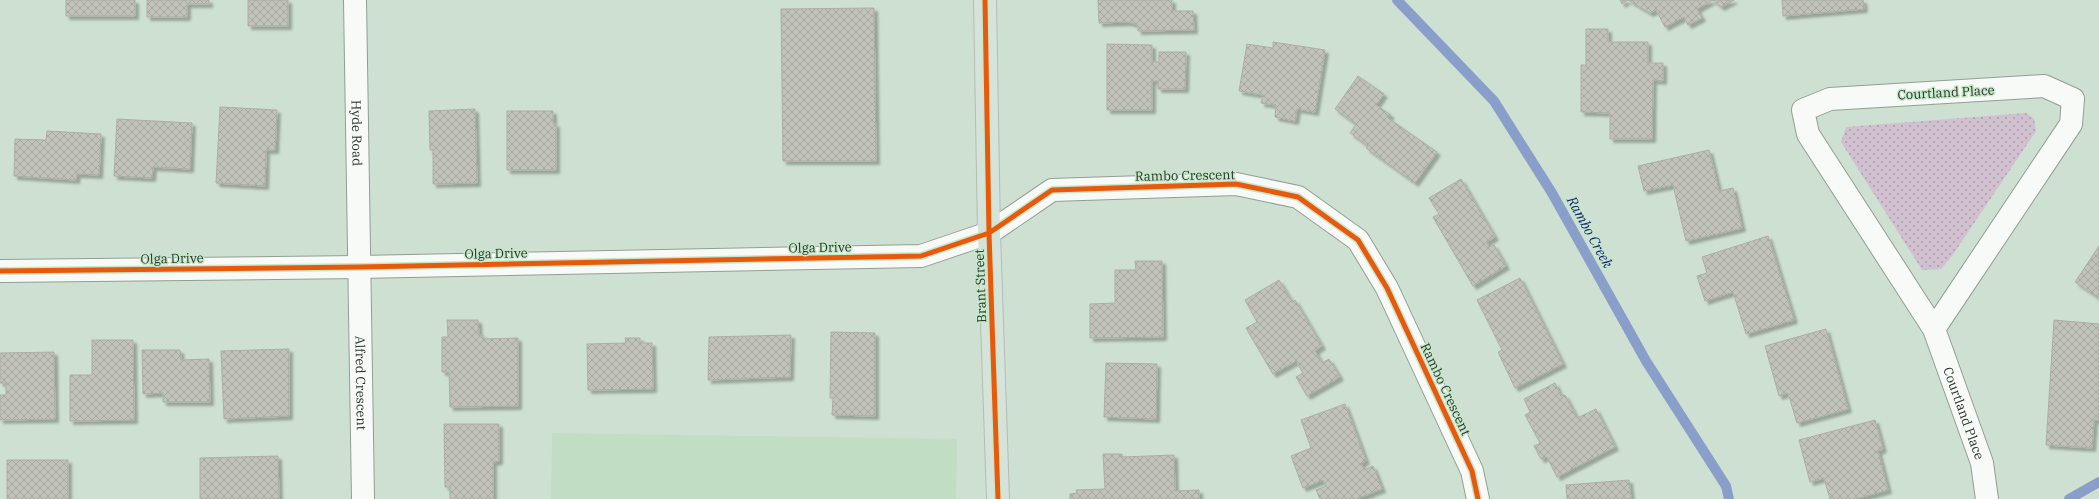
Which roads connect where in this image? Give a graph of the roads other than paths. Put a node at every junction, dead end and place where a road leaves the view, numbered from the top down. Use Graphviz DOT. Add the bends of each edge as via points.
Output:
graph roads {
  1 [pos="355,0"];
  2 [pos="985,0"];
  3 [pos="989,233"];
  4 [pos="359,267"];
  5 [pos="0,271"];
  6 [pos="1934,329"];
  7 [pos="363,499"];
  8 [pos="998,499"];
  9 [pos="1478,499"];
  10 [pos="1987,499"];
  1 -- 4 [label="street, Hyde Road"];
  2 -- 3 [label="main road, Brant Street"];
  3 -- 4 [label="street, Olga Drive" via="921,256"];
  3 -- 8 [label="main road, Brant Street"];
  3 -- 9 [label="street, Rambo Crescent" via="1052,190 1236,184 1298,197 1358,240 1387,288 1472,471"];
  4 -- 5 [label="street, Olga Drive"];
  4 -- 7 [label="street, Alfred Crescent"];
  6 -- 6 [label="street, Courtland Place" via="2071,124 2072,99 2044,86 1830,99 1803,110 1808,134"];
  6 -- 10 [label="street, Courtland Place" via="1982,463"];
}
